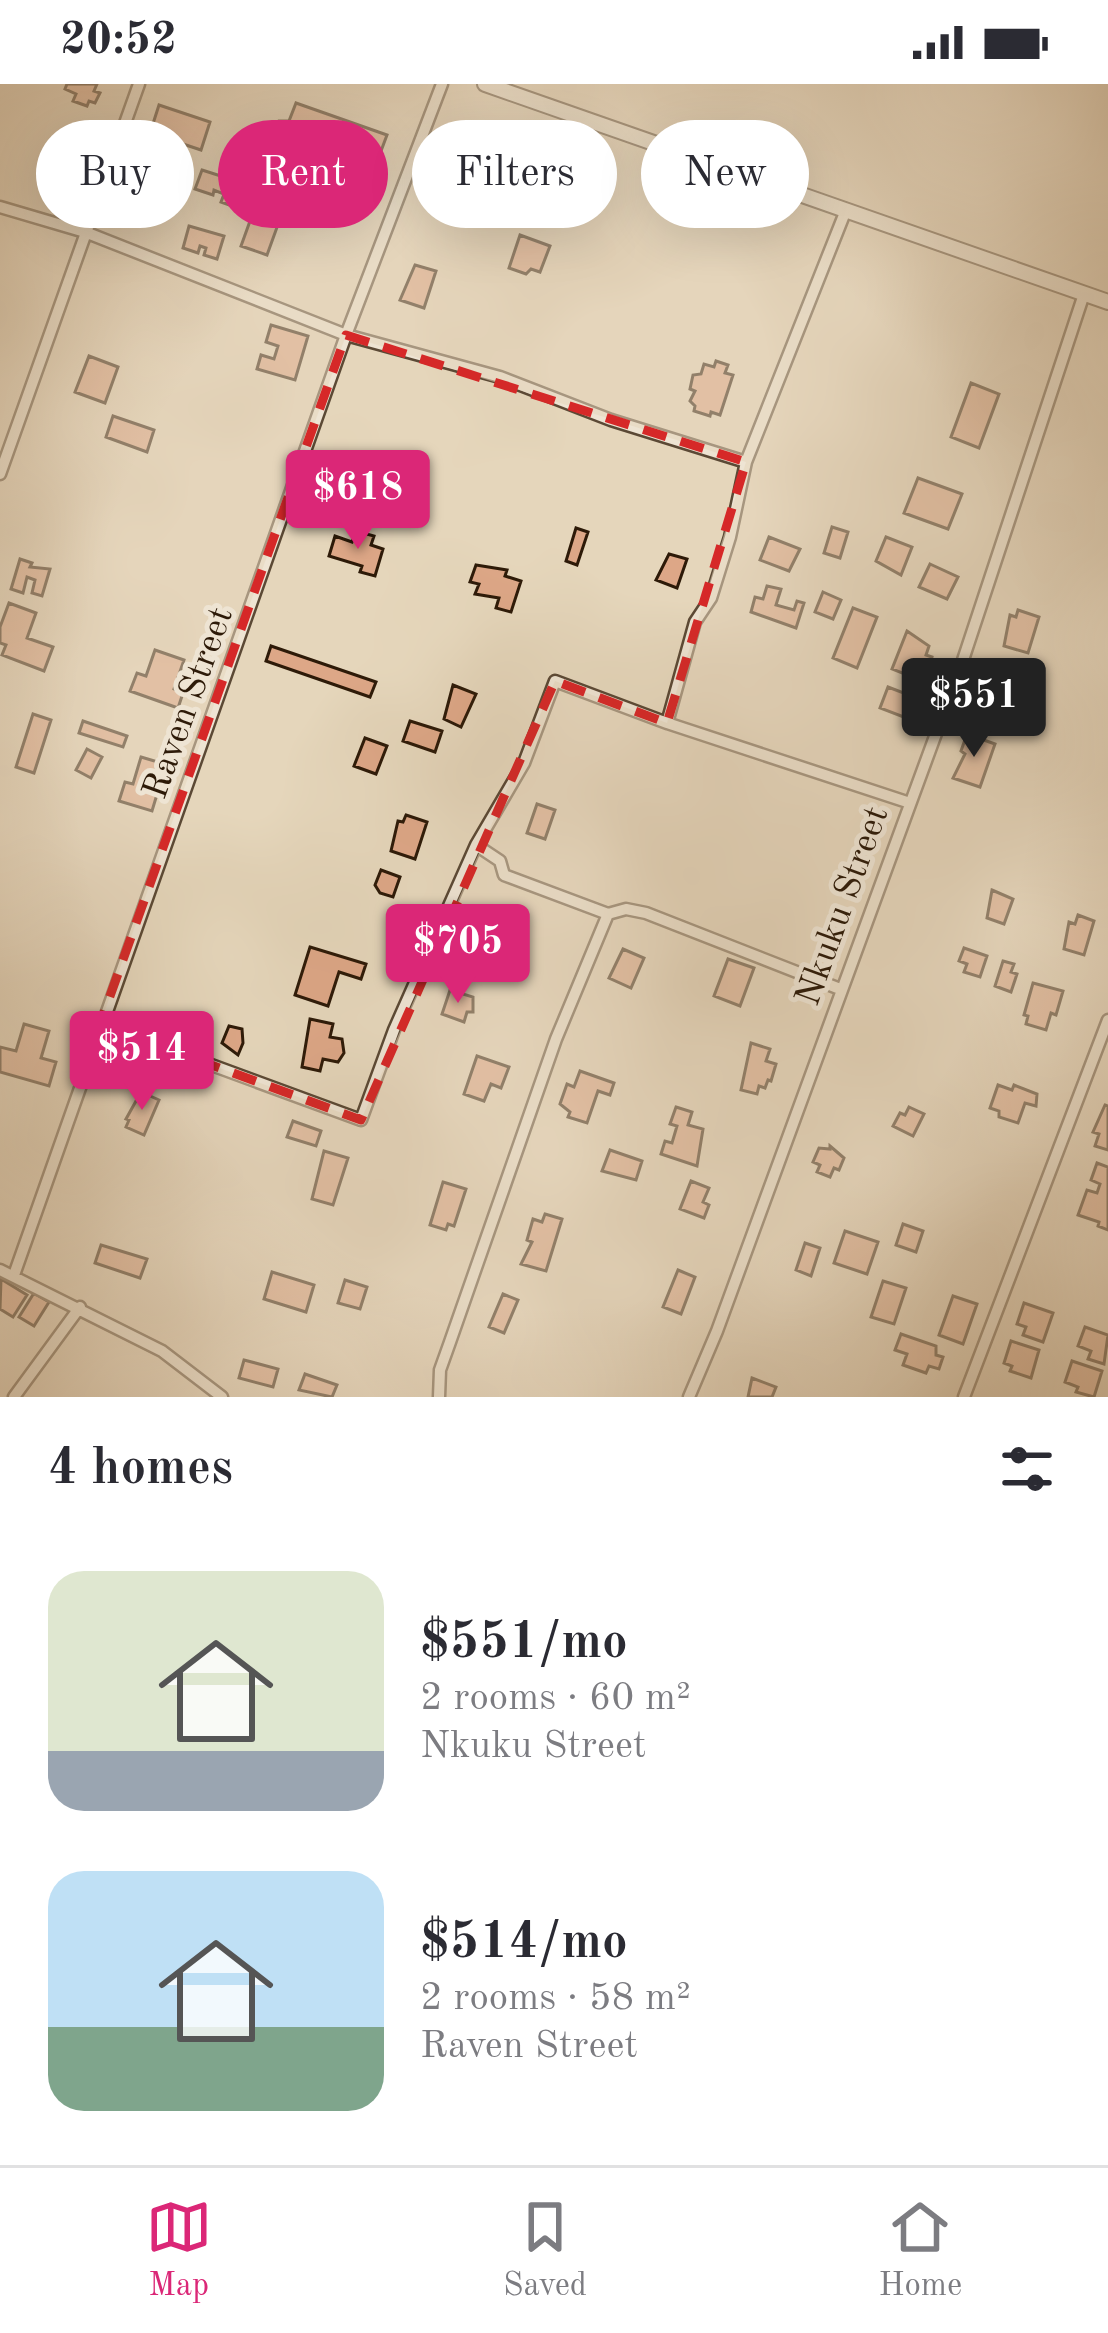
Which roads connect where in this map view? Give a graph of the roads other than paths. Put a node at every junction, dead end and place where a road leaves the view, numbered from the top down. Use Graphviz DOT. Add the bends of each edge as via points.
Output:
graph roads {
  1 [pos="139,84"];
  2 [pos="442,84"];
  3 [pos="485,84"];
  4 [pos="0,207"];
  5 [pos="846,210"];
  6 [pos="85,232"];
  7 [pos="1084,294"];
  8 [pos="1108,302"];
  9 [pos="346,334"];
  10 [pos="746,462"];
  11 [pos="0,474"];
  12 [pos="667,723"];
  13 [pos="910,803"];
  14 [pos="476,845"];
  15 [pos="608,914"];
  16 [pos="840,989"];
  17 [pos="1108,1020"];
  18 [pos="100,1024"];
  19 [pos="0,1270"];
  20 [pos="14,1275"];
  21 [pos="80,1307"];
  22 [pos="14,1397"];
  23 [pos="222,1397"];
  24 [pos="439,1397"];
  25 [pos="689,1397"];
  26 [pos="964,1397"];
  1 -- 6 [label="street"];
  2 -- 9 [label="street, Raven Street"];
  3 -- 5 [label="street"];
  4 -- 6 [label="street"];
  5 -- 7 [label="street"];
  5 -- 10 [label="street"];
  6 -- 9 [label="street"];
  6 -- 11 [label="street"];
  7 -- 8 [label="street"];
  7 -- 13 [label="street, Nkuku Street"];
  9 -- 10 [label="street"];
  9 -- 18 [label="street, Raven Street"];
  10 -- 12 [label="street" via="730,537"];
  12 -- 13 [label="street"];
  12 -- 14 [label="street" via="555,681 524,764"];
  13 -- 16 [label="street, Nkuku Street"];
  14 -- 15 [label="street" via="500,861 503,874"];
  14 -- 18 [label="street" via="361,1120"];
  15 -- 16 [label="street" via="646,913"];
  15 -- 24 [label="street" via="440,1370"];
  16 -- 25 [label="street, Nkuku Street"];
  17 -- 26 [label="street"];
  18 -- 20 [label="street, Raven Street"];
  19 -- 20 [label="street"];
  20 -- 21 [label="street"];
  21 -- 22 [label="street"];
  21 -- 23 [label="street" via="163,1351"];
}
